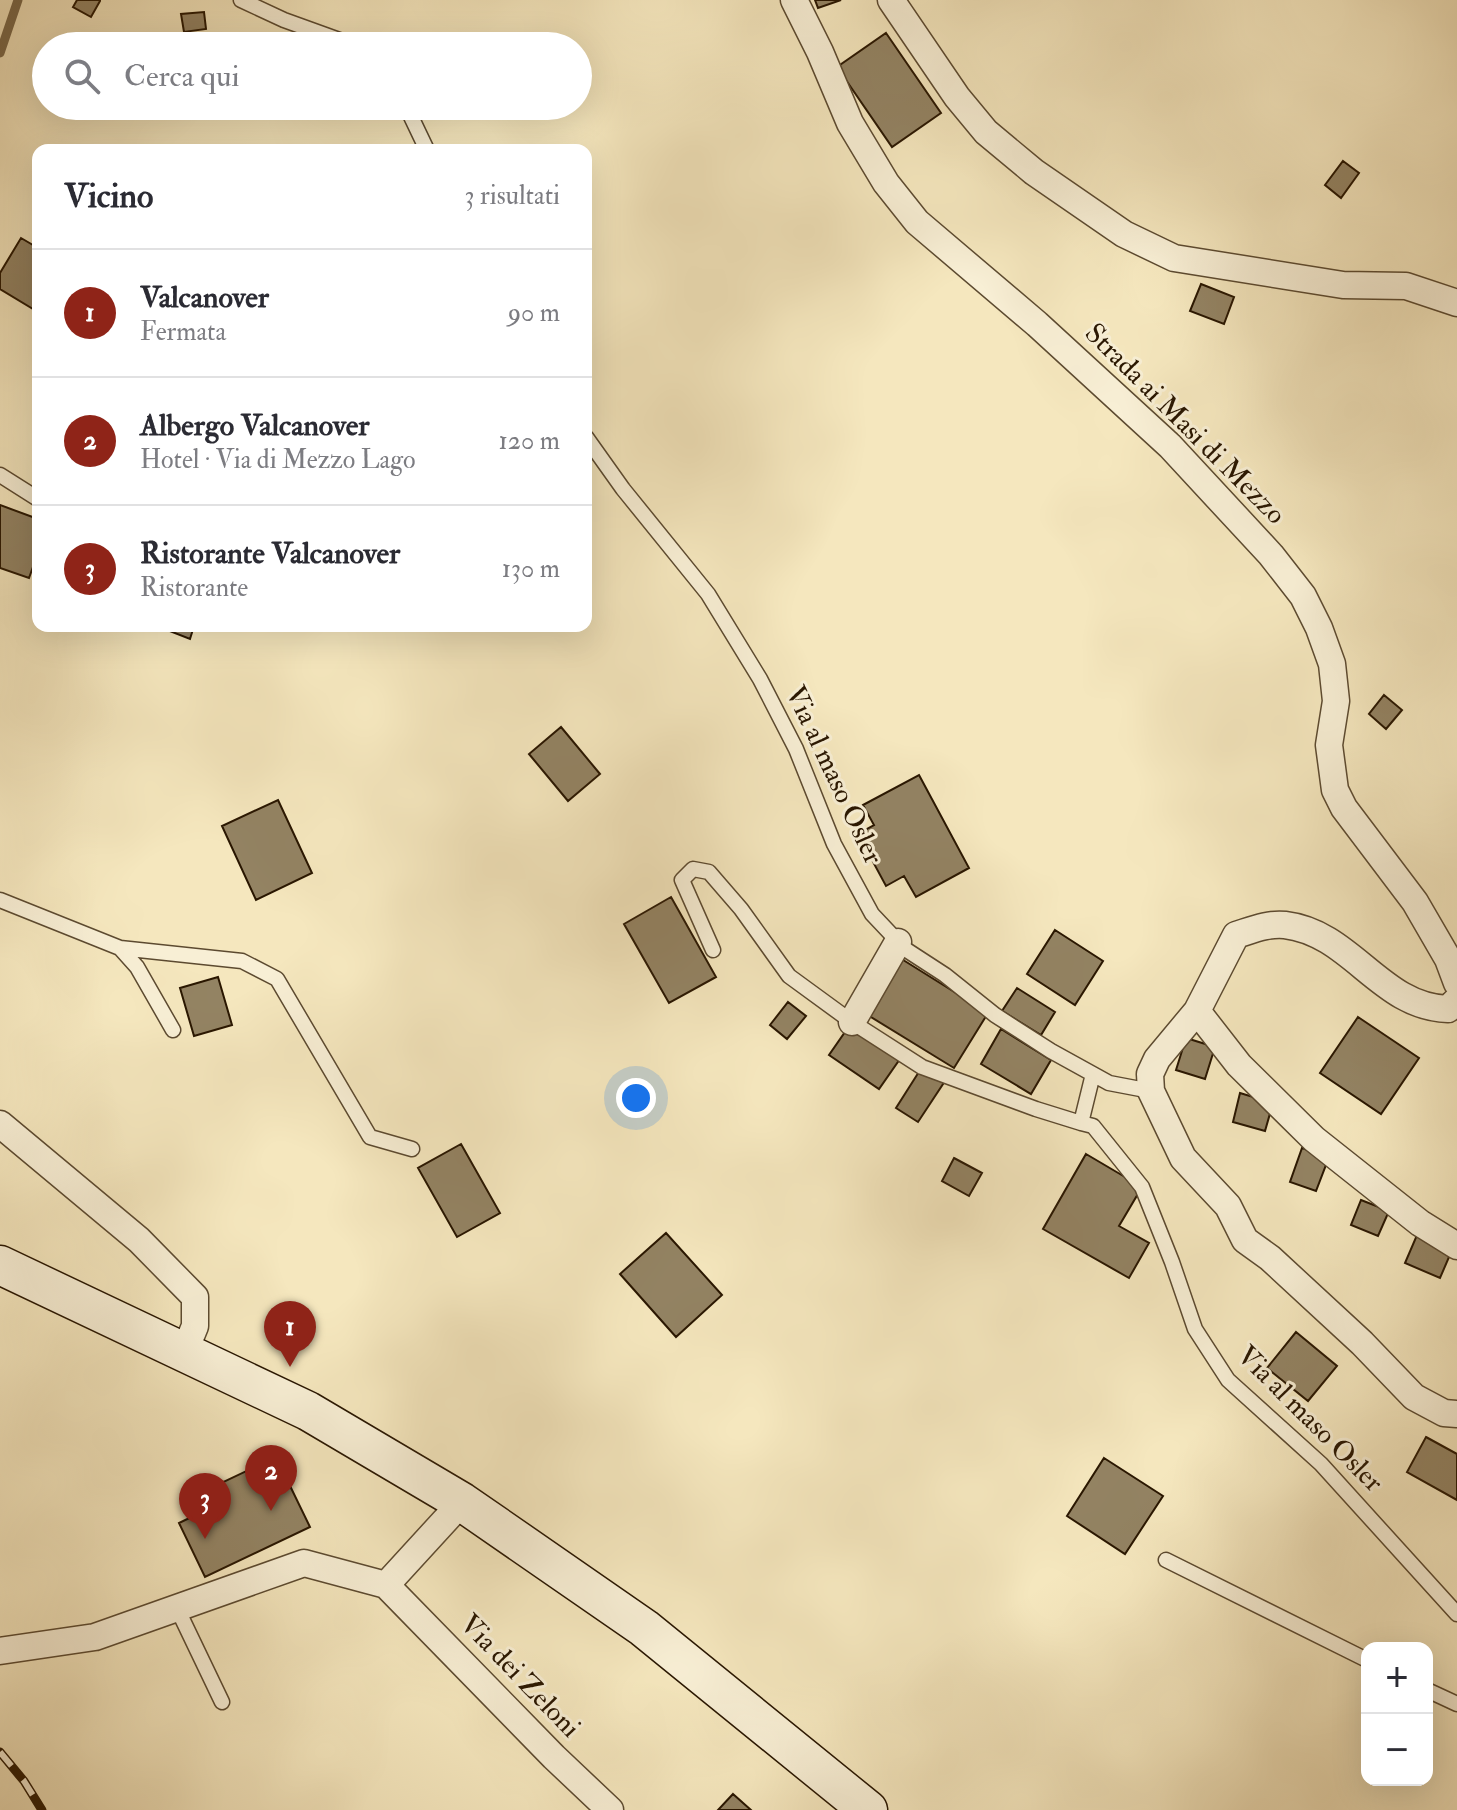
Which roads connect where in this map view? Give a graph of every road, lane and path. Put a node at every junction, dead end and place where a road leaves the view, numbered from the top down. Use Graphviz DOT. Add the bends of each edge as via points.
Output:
graph roads {
  1 [pos="241,0"];
  2 [pos="794,0"];
  3 [pos="891,0"];
  4 [pos="317,32"];
  5 [pos="413,120"];
  6 [pos="424,144"];
  7 [pos="1457,303"];
  8 [pos="592,445"];
  9 [pos="0,475"];
  10 [pos="32,495"];
  11 [pos="0,900"];
  12 [pos="898,942"];
  13 [pos="120,948"];
  14 [pos="713,950"];
  15 [pos="1457,983"];
  16 [pos="1457,1000"];
  17 [pos="1197,1011"];
  18 [pos="852,1022"];
  19 [pos="173,1030"];
  20 [pos="1093,1074"];
  21 [pos="1151,1091"];
  22 [pos="1081,1123"];
  23 [pos="0,1124"];
  24 [pos="412,1149"];
  25 [pos="1457,1246"];
  26 [pos="0,1265"];
  27 [pos="184,1353"];
  28 [pos="1457,1414"];
  29 [pos="462,1502"];
  30 [pos="1166,1560"];
  31 [pos="386,1585"];
  32 [pos="177,1608"];
  33 [pos="1457,1614"];
  34 [pos="0,1651"];
  35 [pos="1361,1657"];
  36 [pos="1433,1693"];
  37 [pos="222,1702"];
  38 [pos="1457,1704"];
  39 [pos="610,1810"];
  40 [pos="868,1810"];
  1 -- 4 [label="lane"];
  2 -- 15 [label="street, Strada ai Masi di Mezzo" via="850,123 917,222 1170,446 1303,596 1332,664 1336,701 1329,745 1335,790 1415,902"];
  3 -- 7 [label="street" via="986,132 1124,234 1174,258 1343,285 1406,286"];
  5 -- 6 [label="lane"];
  8 -- 12 [label="lane, Via al maso Osler" via="708,594 796,749 834,844 872,914"];
  9 -- 10 [label="lane"];
  11 -- 13 [label="lane"];
  12 -- 18 [label="street"];
  12 -- 20 [label="lane, Via al maso Osler" via="995,1015"];
  13 -- 19 [label="lane"];
  13 -- 24 [label="lane" via="242,961 277,979 370,1137"];
  14 -- 18 [label="lane, Via al maso Osler" via="682,880 693,869 709,872 789,976"];
  16 -- 17 [label="street" via="1448,1009 1430,1009 1408,1000 1325,937 1283,925 1236,935"];
  17 -- 21 [label="street" via="1157,1059 1150,1074"];
  17 -- 25 [label="street" via="1239,1065 1314,1139"];
  18 -- 22 [label="lane, Via al maso Osler" via="922,1067"];
  20 -- 21 [label="lane, Via al maso Osler" via="1109,1083"];
  20 -- 22 [label="lane"];
  21 -- 28 [label="street" via="1183,1158 1228,1206 1245,1240 1362,1343 1414,1397"];
  22 -- 33 [label="lane, Via al maso Osler" via="1093,1126 1142,1187 1195,1329 1228,1380 1321,1464"];
  23 -- 27 [label="street" via="139,1240 195,1297 195,1326"];
  26 -- 27 [label="main road"];
  27 -- 29 [label="main road" via="308,1411"];
  29 -- 31 [label="street"];
  29 -- 40 [label="main road" via="644,1628"];
  30 -- 35 [label="lane"];
  31 -- 32 [label="street" via="304,1563"];
  31 -- 39 [label="street, Via dei Zeloni"];
  32 -- 34 [label="street" via="95,1637"];
  32 -- 37 [label="lane"];
  36 -- 38 [label="lane"];
}
